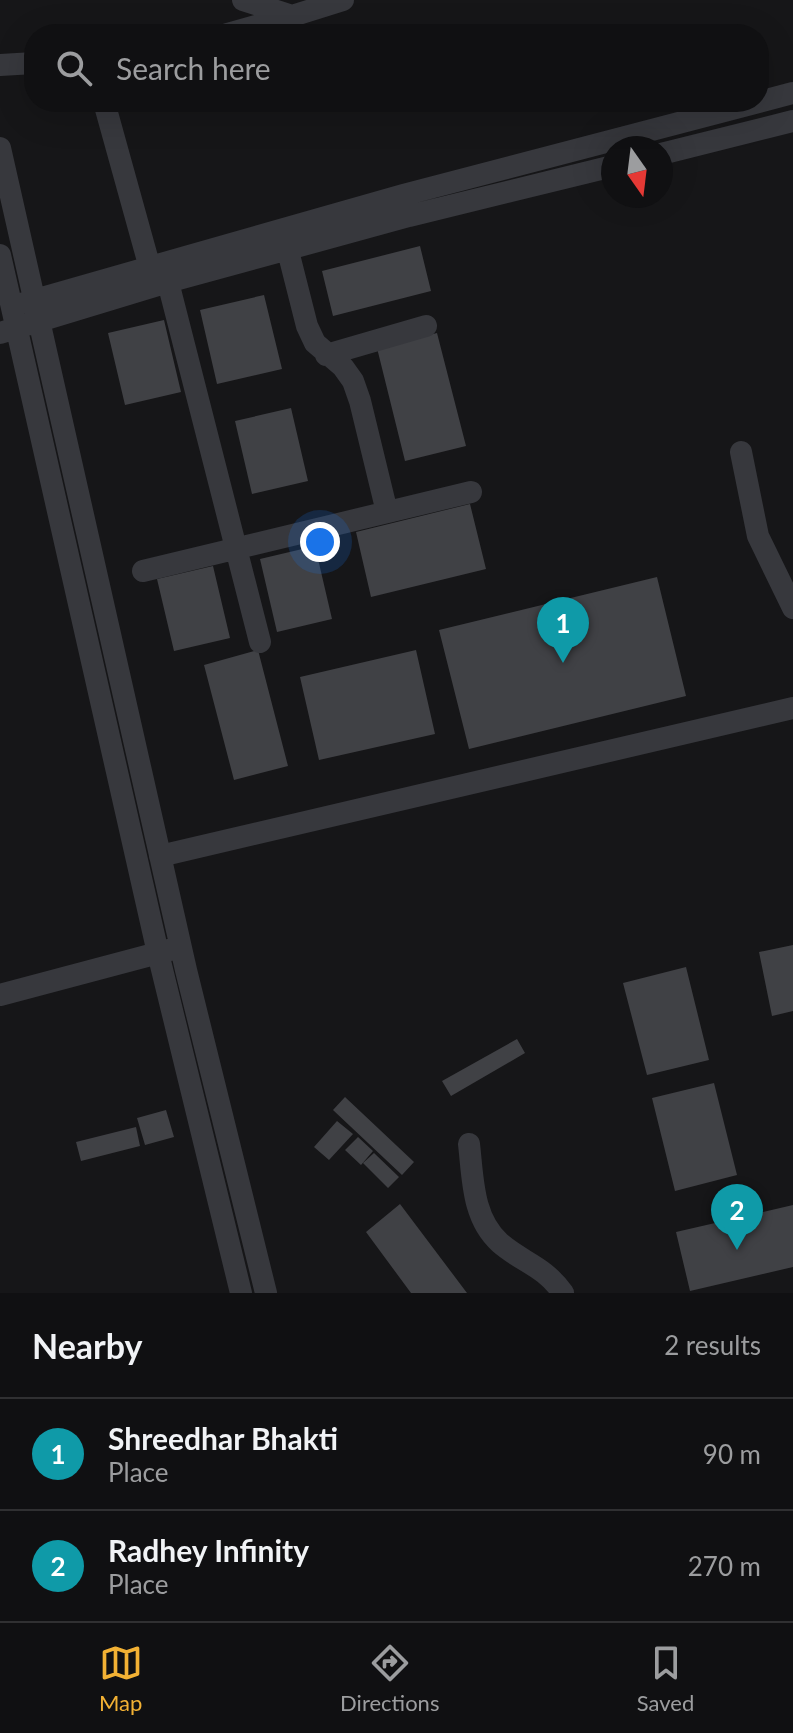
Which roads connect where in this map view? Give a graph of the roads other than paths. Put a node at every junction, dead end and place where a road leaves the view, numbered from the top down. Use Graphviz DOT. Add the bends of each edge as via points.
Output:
graph roads {
  1 [pos="243,0"];
  2 [pos="343,0"];
  3 [pos="292,16"];
  4 [pos="263,24"];
  5 [pos="24,64"];
  6 [pos="0,65"];
  7 [pos="793,93"];
  8 [pos="769,99"];
  9 [pos="107,112"];
  10 [pos="720,112"];
  11 [pos="793,121"];
  12 [pos="0,148"];
  13 [pos="673,151"];
  14 [pos="601,169"];
  15 [pos="288,251"];
  16 [pos="0,255"];
  17 [pos="150,268"];
  18 [pos="168,282"];
  19 [pos="38,311"];
  20 [pos="7,320"];
  21 [pos="426,326"];
  22 [pos="326,355"];
  23 [pos="741,452"];
  24 [pos="471,492"];
  25 [pos="387,512"];
  26 [pos="236,548"];
  27 [pos="143,571"];
  28 [pos="793,608"];
  29 [pos="260,642"];
  30 [pos="793,708"];
  31 [pos="160,856"];
  32 [pos="181,948"];
  33 [pos="158,953"];
  34 [pos="0,995"];
  35 [pos="469,1144"];
  36 [pos="241,1293"];
  37 [pos="266,1293"];
  38 [pos="563,1293"];
  1 -- 3 [label="street"];
  2 -- 3 [label="street"];
  3 -- 4 [label="street"];
  5 -- 6 [label="street"];
  7 -- 8 [label="street"];
  9 -- 17 [label="street"];
  10 -- 17 [label="street"];
  11 -- 13 [label="street"];
  12 -- 19 [label="street"];
  14 -- 15 [label="street"];
  15 -- 18 [label="street"];
  15 -- 22 [label="street" via="307,326"];
  16 -- 20 [label="street"];
  17 -- 19 [label="street"];
  18 -- 19 [label="street"];
  18 -- 26 [label="street"];
  19 -- 20 [label="street"];
  19 -- 31 [label="street"];
  20 -- 33 [label="street"];
  21 -- 22 [label="street"];
  22 -- 25 [label="street" via="353,381"];
  23 -- 28 [label="street" via="758,536"];
  24 -- 25 [label="street"];
  25 -- 26 [label="street"];
  26 -- 27 [label="street"];
  26 -- 29 [label="street"];
  30 -- 31 [label="street"];
  31 -- 32 [label="street"];
  32 -- 33 [label="street"];
  32 -- 37 [label="street"];
  33 -- 34 [label="street"];
  33 -- 36 [label="street"];
  35 -- 38 [label="street" via="483,1223 501,1243 552,1277"];
}
